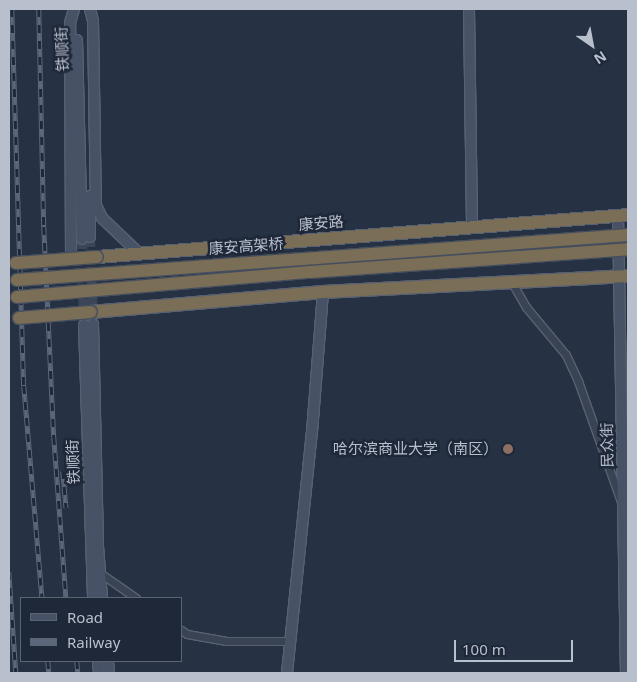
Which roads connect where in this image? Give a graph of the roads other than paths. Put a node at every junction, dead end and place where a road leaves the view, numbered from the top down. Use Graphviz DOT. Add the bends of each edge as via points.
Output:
graph roads {
  1 [pos="75,9"];
  2 [pos="89,9"];
  3 [pos="469,9"];
  4 [pos="623,215"];
  5 [pos="472,227"];
  6 [pos="628,229"];
  7 [pos="628,235"];
  8 [pos="572,239"];
  9 [pos="628,249"];
  10 [pos="573,253"];
  11 [pos="140,254"];
  12 [pos="628,254"];
  13 [pos="71,258"];
  14 [pos="12,263"];
  15 [pos="623,276"];
  16 [pos="13,280"];
  17 [pos="511,281"];
  18 [pos="323,292"];
  19 [pos="13,297"];
  20 [pos="14,319"];
  21 [pos="89,320"];
  22 [pos="623,507"];
  23 [pos="100,573"];
  24 [pos="93,597"];
  25 [pos="102,597"];
  26 [pos="135,597"];
  27 [pos="182,631"];
  28 [pos="291,641"];
  29 [pos="287,673"];
  30 [pos="626,673"];
  1 -- 2 [label="main road, 铁顺街" via="86,238"];
  1 -- 13 [label="main road" via="70,23"];
  2 -- 11 [label="main road" via="93,21 96,205 102,218"];
  3 -- 5 [label="main road"];
  4 -- 5 [label="highway, 康安路"];
  4 -- 15 [label="main road, 民众街"];
  5 -- 11 [label="highway, 康安路"];
  6 -- 8 [label="highway, bridge"];
  7 -- 8 [label="highway, 康安高架桥, bridge"];
  8 -- 16 [label="highway, 康安高架桥, bridge"];
  9 -- 10 [label="highway, 康安高架桥, bridge"];
  10 -- 12 [label="highway, bridge"];
  10 -- 19 [label="highway, 康安高架桥, bridge"];
  11 -- 13 [label="highway, 康安路, bridge"];
  13 -- 14 [label="highway, 康安路, bridge"];
  15 -- 17 [label="highway"];
  15 -- 22 [label="main road, 民众街"];
  17 -- 18 [label="highway"];
  17 -- 22 [label="street" via="526,307 566,355"];
  18 -- 21 [label="highway"];
  18 -- 28 [label="main road"];
  20 -- 21 [label="highway, bridge"];
  21 -- 23 [label="main road"];
  21 -- 24 [label="main road, 铁顺街"];
  22 -- 30 [label="main road, 民众街"];
  23 -- 25 [label="main road"];
  23 -- 26 [label="street"];
  27 -- 28 [label="street" via="226,641"];
  28 -- 29 [label="main road"];
}
